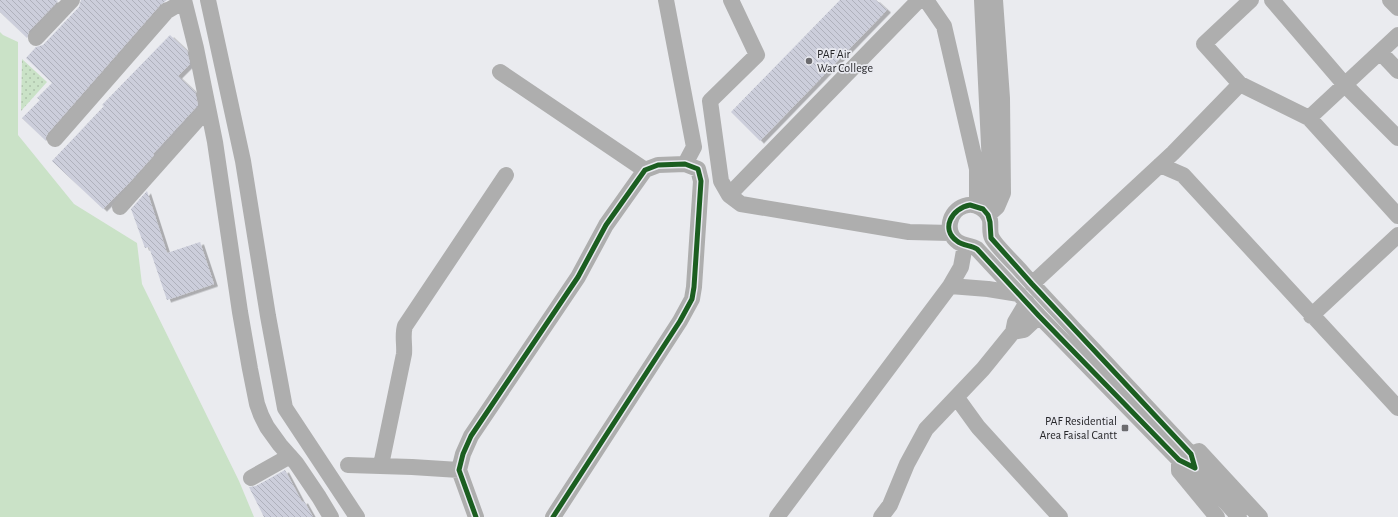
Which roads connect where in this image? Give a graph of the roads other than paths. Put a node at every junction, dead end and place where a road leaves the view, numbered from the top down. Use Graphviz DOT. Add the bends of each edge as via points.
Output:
graph roads {
  1 [pos="72,0"];
  2 [pos="208,0"];
  3 [pos="666,0"];
  4 [pos="731,0"];
  5 [pos="919,0"];
  6 [pos="926,0"];
  7 [pos="982,0"];
  8 [pos="995,0"];
  9 [pos="1251,0"];
  10 [pos="1272,0"];
  11 [pos="1390,0"];
  12 [pos="184,1"];
  13 [pos="1398,8"];
  14 [pos="1398,35"];
  15 [pos="36,38"];
  16 [pos="1380,52"];
  17 [pos="1398,71"];
  18 [pos="500,72"];
  19 [pos="1240,84"];
  20 [pos="1345,85"];
  21 [pos="208,108"];
  22 [pos="1309,118"];
  23 [pos="1398,138"];
  24 [pos="55,139"];
  25 [pos="685,164"];
  26 [pos="1160,165"];
  27 [pos="645,170"];
  28 [pos="506,175"];
  29 [pos="729,195"];
  30 [pos="120,207"];
  31 [pos="982,210"];
  32 [pos="1398,216"];
  33 [pos="951,233"];
  34 [pos="1398,235"];
  35 [pos="965,245"];
  36 [pos="1032,284"];
  37 [pos="950,286"];
  38 [pos="1023,298"];
  39 [pos="1039,316"];
  40 [pos="1311,316"];
  41 [pos="1013,332"];
  42 [pos="1081,336"];
  43 [pos="1070,348"];
  44 [pos="957,398"];
  45 [pos="1398,408"];
  46 [pos="290,456"];
  47 [pos="1188,461"];
  48 [pos="348,465"];
  49 [pos="381,465"];
  50 [pos="459,470"];
  51 [pos="251,478"];
  52 [pos="890,513"];
  53 [pos="331,517"];
  54 [pos="357,517"];
  55 [pos="476,517"];
  56 [pos="553,517"];
  57 [pos="777,517"];
  58 [pos="1060,517"];
  59 [pos="1217,517"];
  60 [pos="1239,517"];
  61 [pos="1260,517"];
  1 -- 15 [label="street"];
  2 -- 54 [label="street" via="243,161 285,408"];
  3 -- 25 [label="street" via="694,147"];
  4 -- 29 [label="street" via="757,54 710,101 721,181"];
  5 -- 29 [label="street"];
  6 -- 31 [label="street" via="944,26 977,169"];
  7 -- 31 [label="street" via="991,186"];
  8 -- 31 [label="street" via="1002,98 1003,193 997,207"];
  9 -- 19 [label="street" via="1204,44"];
  10 -- 20 [label="street"];
  11 -- 13 [label="street"];
  12 -- 21 [label="street"];
  12 -- 24 [label="street" via="166,11"];
  14 -- 16 [label="street"];
  16 -- 17 [label="street"];
  16 -- 20 [label="street"];
  18 -- 27 [label="street"];
  19 -- 22 [label="street"];
  19 -- 26 [label="street"];
  20 -- 22 [label="street"];
  20 -- 23 [label="street"];
  21 -- 30 [label="street"];
  21 -- 46 [label="street" via="248,362 257,404 267,427"];
  22 -- 32 [label="street"];
  25 -- 27 [label="street" via="658,165"];
  25 -- 56 [label="street" via="698,169 701,181 692,299"];
  26 -- 36 [label="street"];
  26 -- 40 [label="street" via="1182,175"];
  27 -- 50 [label="street" via="606,225 578,277 471,436 462,454"];
  28 -- 49 [label="street" via="405,326 404,354"];
  29 -- 33 [label="street" via="741,204 764,208 909,232"];
  31 -- 33 [label="street" via="970,205 954,212 949,226"];
  31 -- 36 [label="street" via="990,222 991,238"];
  33 -- 35 [label="street" via="958,242"];
  34 -- 40 [label="street"];
  35 -- 37 [label="street" via="961,267"];
  35 -- 38 [label="street" via="977,249"];
  36 -- 42 [label="street"];
  37 -- 38 [label="street" via="988,288"];
  37 -- 57 [label="street"];
  38 -- 39 [label="street"];
  38 -- 41 [label="street"];
  39 -- 41 [label="street" via="1024,330"];
  39 -- 43 [label="street"];
  40 -- 45 [label="street"];
  41 -- 44 [label="street"];
  42 -- 43 [label="street"];
  42 -- 47 [label="street"];
  43 -- 47 [label="street"];
  44 -- 52 [label="street" via="926,429 907,464"];
  44 -- 58 [label="street" via="978,427"];
  46 -- 51 [label="street"];
  46 -- 53 [label="street"];
  47 -- 59 [label="street" via="1179,471"];
  47 -- 60 [label="street"];
  47 -- 61 [label="street" via="1199,451"];
  48 -- 49 [label="street"];
  49 -- 50 [label="street"];
  50 -- 55 [label="street"];
}
